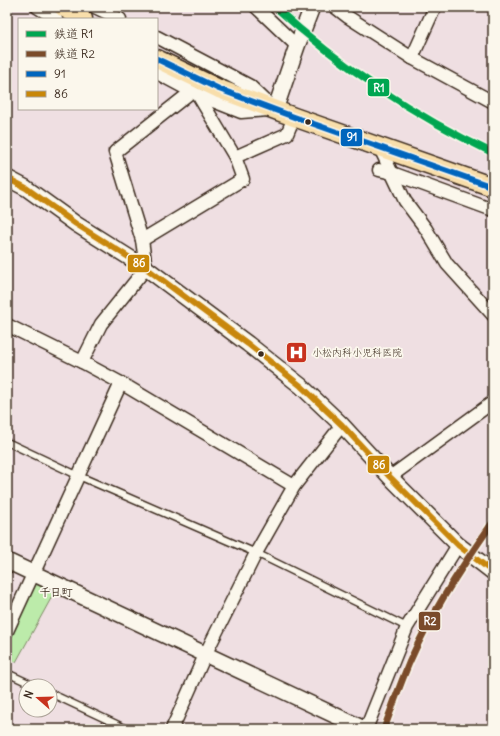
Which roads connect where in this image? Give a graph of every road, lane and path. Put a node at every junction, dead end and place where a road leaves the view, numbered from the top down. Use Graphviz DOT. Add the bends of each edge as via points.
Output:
graph roads {
  1 [pos="37,7"];
  2 [pos="63,7"];
  3 [pos="95,7"];
  4 [pos="256,7"];
  5 [pos="312,7"];
  6 [pos="336,7"];
  7 [pos="435,7"];
  8 [pos="54,18"];
  9 [pos="81,18"];
  10 [pos="118,18"];
  11 [pos="158,38"];
  12 [pos="296,46"];
  13 [pos="412,58"];
  14 [pos="158,59"];
  15 [pos="158,74"];
  16 [pos="194,93"];
  17 [pos="493,102"];
  18 [pos="275,110"];
  19 [pos="294,117"];
  20 [pos="379,146"];
  21 [pos="235,157"];
  22 [pos="379,170"];
  23 [pos="392,173"];
  24 [pos="7,178"];
  25 [pos="493,186"];
  26 [pos="493,210"];
  27 [pos="142,240"];
  28 [pos="146,268"];
  29 [pos="493,315"];
  30 [pos="7,325"];
  31 [pos="82,362"];
  32 [pos="121,383"];
  33 [pos="493,402"];
  34 [pos="342,425"];
  35 [pos="7,442"];
  36 [pos="79,476"];
  37 [pos="390,477"];
  38 [pos="294,486"];
  39 [pos="458,545"];
  40 [pos="256,553"];
  41 [pos="7,561"];
  42 [pos="493,572"];
  43 [pos="34,574"];
  44 [pos="407,627"];
  45 [pos="7,631"];
  46 [pos="205,655"];
  47 [pos="7,673"];
  48 [pos="18,678"];
  49 [pos="58,697"];
  50 [pos="127,729"];
  51 [pos="172,729"];
  52 [pos="365,729"];
  1 -- 8 [label="street"];
  2 -- 9 [label="main road"];
  3 -- 10 [label="street"];
  4 -- 12 [label="street"];
  5 -- 12 [label="street"];
  6 -- 13 [label="street"];
  7 -- 13 [label="street"];
  11 -- 18 [label="street" via="250,86"];
  12 -- 18 [label="street"];
  13 -- 17 [label="street"];
  14 -- 18 [label="main road" via="219,89"];
  15 -- 16 [label="street"];
  16 -- 18 [label="street" via="241,112"];
  16 -- 21 [label="street"];
  16 -- 27 [label="street" via="115,152"];
  18 -- 19 [label="main road"];
  19 -- 20 [label="main road"];
  19 -- 21 [label="street" via="288,134"];
  20 -- 23 [label="street"];
  20 -- 25 [label="main road"];
  21 -- 27 [label="street" via="243,179"];
  22 -- 23 [label="street"];
  23 -- 26 [label="street"];
  23 -- 29 [label="street" via="405,201 447,264"];
  24 -- 28 [label="street"];
  27 -- 28 [label="street"];
  28 -- 31 [label="street" via="101,324"];
  28 -- 34 [label="street" via="301,386"];
  30 -- 31 [label="street"];
  31 -- 32 [label="street"];
  32 -- 36 [label="street"];
  32 -- 38 [label="street"];
  33 -- 37 [label="street"];
  34 -- 37 [label="street"];
  34 -- 38 [label="street"];
  35 -- 36 [label="lane"];
  36 -- 40 [label="lane"];
  36 -- 43 [label="street"];
  37 -- 39 [label="street"];
  38 -- 40 [label="street"];
  39 -- 42 [label="street"];
  39 -- 44 [label="street"];
  40 -- 44 [label="lane"];
  40 -- 46 [label="street"];
  41 -- 43 [label="street"];
  43 -- 45 [label="street"];
  43 -- 46 [label="street"];
  44 -- 52 [label="street"];
  46 -- 51 [label="street"];
  46 -- 52 [label="street"];
  47 -- 48 [label="lane"];
  49 -- 50 [label="lane"];
}
